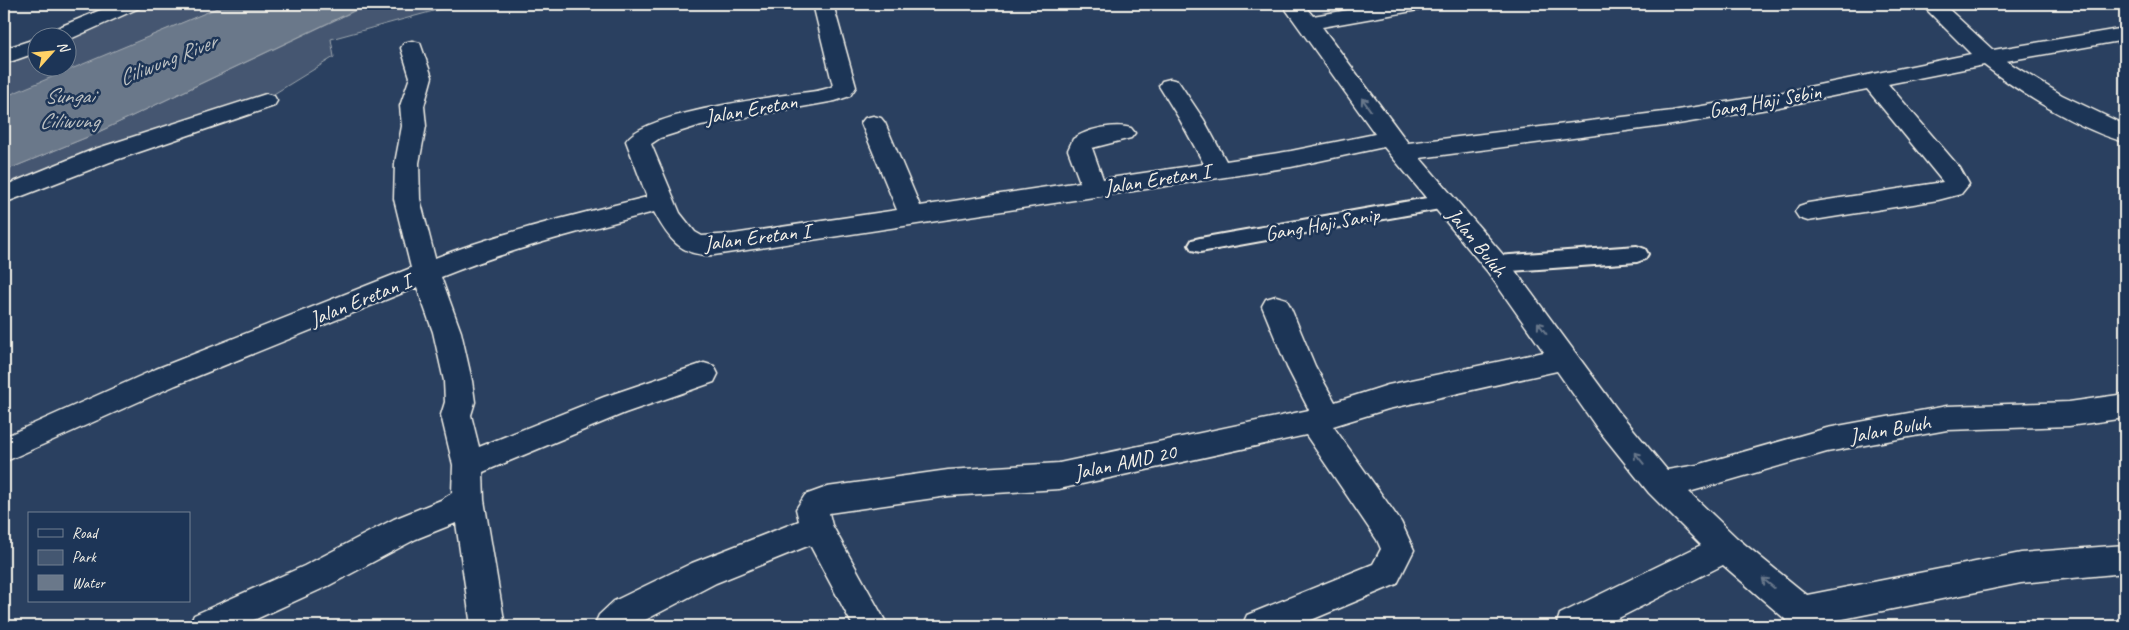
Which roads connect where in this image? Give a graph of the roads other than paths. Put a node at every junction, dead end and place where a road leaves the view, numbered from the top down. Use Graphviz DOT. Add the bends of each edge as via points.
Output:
graph roads {
  1 [pos="132,4"];
  2 [pos="823,4"];
  3 [pos="1418,4"];
  4 [pos="1931,4"];
  5 [pos="1300,13"];
  6 [pos="76,28"];
  7 [pos="2125,34"];
  8 [pos="28,48"];
  9 [pos="412,48"];
  10 [pos="4,57"];
  11 [pos="1988,57"];
  12 [pos="1872,80"];
  13 [pos="1170,86"];
  14 [pos="266,101"];
  15 [pos="873,122"];
  16 [pos="1124,133"];
  17 [pos="2125,134"];
  18 [pos="1396,145"];
  19 [pos="1219,170"];
  20 [pos="1095,188"];
  21 [pos="4,195"];
  22 [pos="661,202"];
  23 [pos="1444,202"];
  24 [pos="1808,212"];
  25 [pos="912,216"];
  26 [pos="1200,245"];
  27 [pos="1637,254"];
  28 [pos="1496,264"];
  29 [pos="426,273"];
  30 [pos="1276,306"];
  31 [pos="1564,358"];
  32 [pos="704,374"];
  33 [pos="2125,406"];
  34 [pos="1320,418"];
  35 [pos="4,450"];
  36 [pos="468,465"];
  37 [pos="1660,484"];
  38 [pos="468,500"];
  39 [pos="817,528"];
  40 [pos="1726,548"];
  41 [pos="2125,559"];
  42 [pos="1810,619"];
  43 [pos="1572,625"];
  44 [pos="206,626"];
  45 [pos="488,626"];
  46 [pos="612,626"];
  47 [pos="871,626"];
  48 [pos="1259,626"];
  1 -- 6 [label="street"];
  2 -- 22 [label="street, Jalan Eretan" via="845,86 842,91 687,121 642,138 638,141"];
  3 -- 5 [label="street"];
  4 -- 11 [label="street"];
  18 -- 5 [label="street, Jalan Buluh, one-way"];
  7 -- 11 [label="street, Gang Haji Sebin"];
  8 -- 10 [label="street"];
  9 -- 29 [label="street" via="421,77 412,106 414,126 407,163 406,199"];
  11 -- 12 [label="street, Gang Haji Sebin"];
  11 -- 17 [label="street" via="2046,97"];
  12 -- 18 [label="street, Gang Haji Sebin" via="1672,118"];
  12 -- 24 [label="street" via="1956,184 1938,192"];
  13 -- 19 [label="street"];
  14 -- 21 [label="street" via="101,156"];
  15 -- 25 [label="street"];
  16 -- 20 [label="street" via="1089,139 1081,144 1080,150"];
  18 -- 19 [label="street, Jalan Eretan I"];
  18 -- 23 [label="street, Jalan Buluh"];
  19 -- 20 [label="street, Jalan Eretan I"];
  20 -- 25 [label="street, Jalan Eretan I"];
  22 -- 25 [label="street, Jalan Eretan I" via="682,236 696,245 733,243"];
  22 -- 29 [label="street, Jalan Eretan I" via="548,231 472,254"];
  23 -- 26 [label="lane, Gang Haji Sanip"];
  23 -- 28 [label="street, Jalan Buluh"];
  27 -- 28 [label="lane"];
  31 -- 28 [label="street, Jalan Buluh, one-way"];
  29 -- 35 [label="street, Jalan Eretan I" via="166,377"];
  29 -- 36 [label="street" via="447,332 458,381 460,402 456,415"];
  30 -- 34 [label="street"];
  31 -- 34 [label="street, Jalan AMD 20" via="1388,396"];
  37 -- 31 [label="street, Jalan Buluh, one-way" via="1608,420"];
  32 -- 36 [label="street" via="604,408"];
  33 -- 37 [label="street, Jalan Buluh" via="2069,414 1947,418 1827,440 1697,478"];
  34 -- 39 [label="street, Jalan AMD 20" via="1059,476 948,483 827,500 812,509"];
  34 -- 48 [label="street" via="1398,550 1385,574"];
  36 -- 38 [label="street"];
  37 -- 40 [label="street, Jalan Buluh"];
  38 -- 44 [label="street" via="316,576"];
  38 -- 45 [label="street"];
  39 -- 46 [label="street" via="704,573 626,612"];
  39 -- 47 [label="street, Jalan AMD 20"];
  42 -- 40 [label="street, Jalan Buluh, one-way"];
  40 -- 43 [label="street"];
  41 -- 42 [label="street" via="2021,568"];
}
